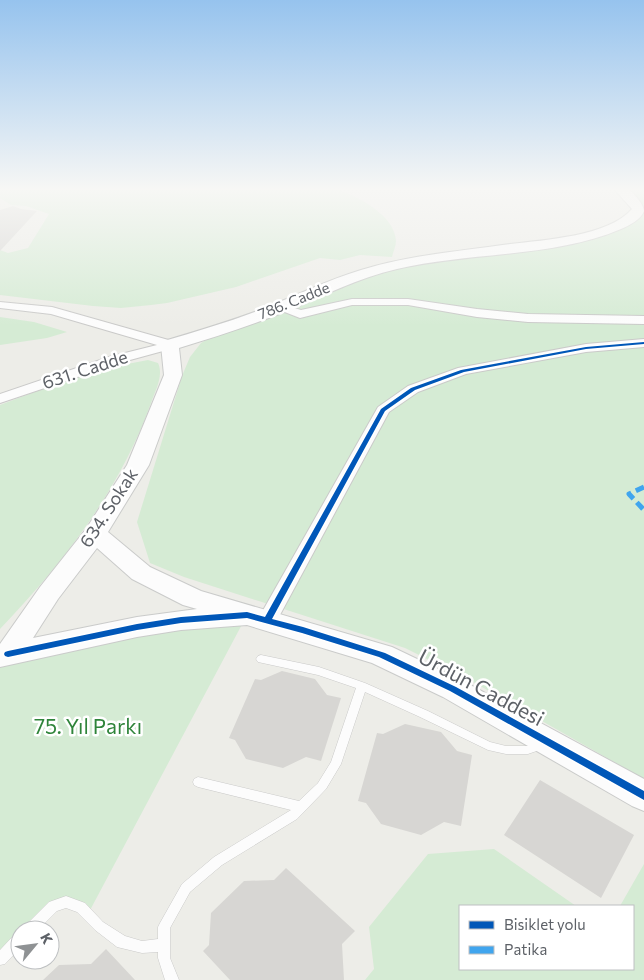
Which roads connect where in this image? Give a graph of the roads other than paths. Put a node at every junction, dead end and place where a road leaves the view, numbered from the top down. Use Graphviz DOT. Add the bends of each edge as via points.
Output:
graph roads {
  1 [pos="585,235"];
  2 [pos="0,305"];
  3 [pos="281,307"];
  4 [pos="644,320"];
  5 [pos="644,343"];
  6 [pos="170,344"];
  7 [pos="0,399"];
  8 [pos="95,534"];
  9 [pos="257,618"];
  10 [pos="4,655"];
  11 [pos="261,658"];
  12 [pos="362,686"];
  13 [pos="550,742"];
  14 [pos="198,782"];
  15 [pos="644,796"];
  16 [pos="301,807"];
  17 [pos="39,920"];
  18 [pos="164,945"];
  19 [pos="10,948"];
  20 [pos="0,958"];
  21 [pos="172,980"];
  1 -- 3 [label="main road, 786. Cadde" via="391,266 325,287"];
  2 -- 6 [label="street" via="52,311"];
  3 -- 4 [label="street" via="300,314 352,302 408,302 513,317"];
  3 -- 6 [label="main road, 786. Cadde"];
  5 -- 9 [label="street" via="586,348 463,371 413,389 383,410"];
  6 -- 7 [label="street, 631. Cadde" via="106,362"];
  6 -- 8 [label="main road, 634. Sokak" via="172,375 157,418 138,465"];
  8 -- 9 [label="main road" via="141,573 164,585 192,598"];
  8 -- 10 [label="main road, 634. Sokak"];
  9 -- 10 [label="main road, Ürdün Caddesi" via="181,620"];
  9 -- 13 [label="main road, Ürdün Caddesi" via="382,655"];
  11 -- 12 [label="lane" via="319,671"];
  12 -- 13 [label="lane" via="488,746 528,750"];
  12 -- 16 [label="lane" via="336,764 322,786"];
  13 -- 15 [label="main road, Ürdün Caddesi"];
  14 -- 16 [label="lane"];
  16 -- 18 [label="lane" via="218,861 186,888 164,927"];
  17 -- 18 [label="lane" via="52,906 66,902 81,907 99,926 122,942 142,947"];
  18 -- 21 [label="lane" via="164,958"];
  19 -- 20 [label="lane"];
}
